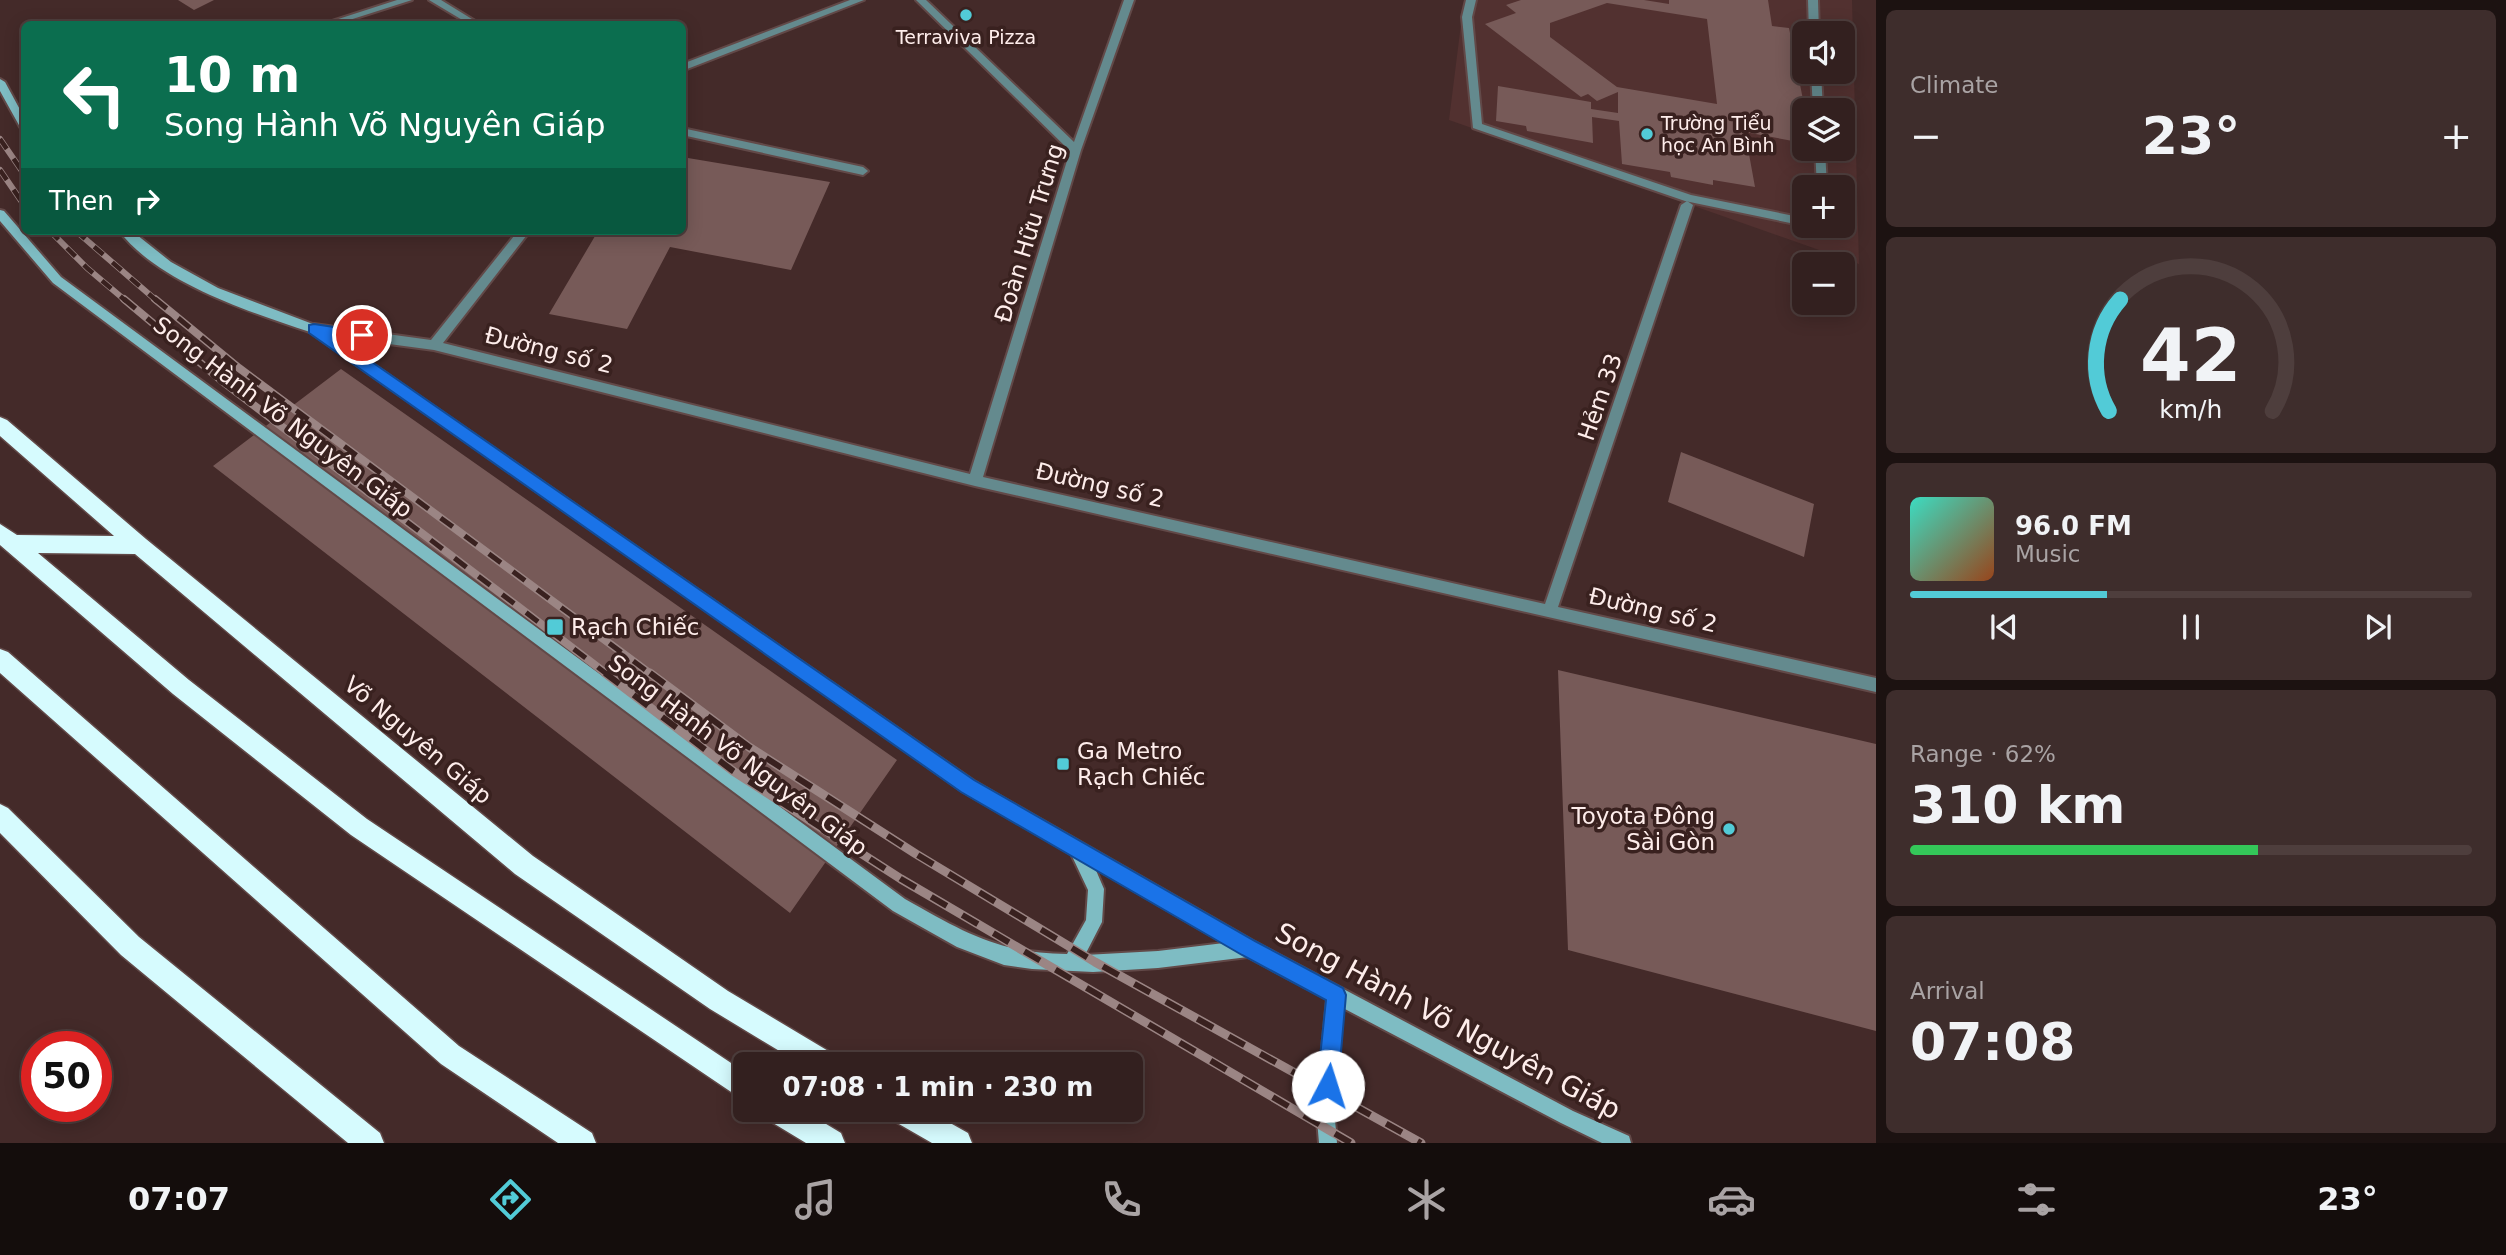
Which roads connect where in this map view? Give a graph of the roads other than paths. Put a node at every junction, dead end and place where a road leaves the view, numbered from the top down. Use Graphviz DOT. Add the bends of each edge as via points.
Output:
graph roads {
  1 [pos="407,0"];
  2 [pos="434,0"];
  3 [pos="859,0"];
  4 [pos="921,0"];
  5 [pos="1129,0"];
  6 [pos="1471,0"];
  7 [pos="1813,0"];
  8 [pos="338,21"];
  9 [pos="470,21"];
  10 [pos="1814,21"];
  11 [pos="686,66"];
  12 [pos="0,82"];
  13 [pos="21,118"];
  14 [pos="686,132"];
  15 [pos="1076,150"];
  16 [pos="863,171"];
  17 [pos="1688,201"];
  18 [pos="0,214"];
  19 [pos="1792,220"];
  20 [pos="130,235"];
  21 [pos="521,235"];
  22 [pos="314,329"];
  23 [pos="434,345"];
  24 [pos="0,425"];
  25 [pos="975,481"];
  26 [pos="7,538"];
  27 [pos="139,545"];
  28 [pos="1550,610"];
  29 [pos="0,659"];
  30 [pos="1876,685"];
  31 [pos="0,816"];
  32 [pos="1077,849"];
  33 [pos="1249,948"];
  34 [pos="1072,962"];
  35 [pos="1336,995"];
  36 [pos="806,1052"];
  37 [pos="733,1080"];
  38 [pos="797,1122"];
  39 [pos="922,1122"];
  40 [pos="369,1143"];
  41 [pos="583,1143"];
  42 [pos="831,1143"];
  43 [pos="958,1143"];
  44 [pos="1328,1143"];
  45 [pos="1622,1143"];
  1 -- 8 [label="street"];
  2 -- 9 [label="street"];
  3 -- 11 [label="street"];
  4 -- 15 [label="street"];
  5 -- 15 [label="street, Đoàn Hữu Trưng"];
  6 -- 17 [label="street" via="1467,17 1477,126"];
  7 -- 10 [label="street"];
  12 -- 13 [label="main road"];
  14 -- 16 [label="street"];
  15 -- 25 [label="street, Đoàn Hữu Trưng"];
  17 -- 19 [label="street"];
  17 -- 28 [label="street, Hẻm 33"];
  18 -- 34 [label="main road, Song Hành Võ Nguyên Giáp" via="57,279 898,905 996,953"];
  20 -- 22 [label="main road, Song Hành Võ Nguyên Giáp" via="177,272 237,304"];
  21 -- 23 [label="street"];
  22 -- 23 [label="street, Đường số 2"];
  22 -- 32 [label="main road, Song Hành Võ Nguyên Giáp" via="968,786"];
  23 -- 25 [label="street, Đường số 2"];
  24 -- 27 [label="highway, Võ Nguyên Giáp"];
  25 -- 28 [label="street, Đường số 2"];
  26 -- 27 [label="highway"];
  26 -- 37 [label="highway" via="181,687 359,827"];
  27 -- 36 [label="highway, Võ Nguyên Giáp" via="524,865 719,1000"];
  28 -- 30 [label="street, Đường số 2"];
  29 -- 41 [label="highway" via="450,1055"];
  31 -- 40 [label="highway" via="130,946"];
  32 -- 33 [label="main road, Song Hành Võ Nguyên Giáp"];
  32 -- 34 [label="main road" via="1096,889 1094,922"];
  33 -- 34 [label="main road, Song Hành Võ Nguyên Giáp" via="1168,959"];
  33 -- 35 [label="main road, Song Hành Võ Nguyên Giáp"];
  35 -- 44 [label="main road" via="1325,1108"];
  35 -- 45 [label="main road, Song Hành Võ Nguyên Giáp"];
  38 -- 42 [label="highway"];
  39 -- 43 [label="highway"];
}
